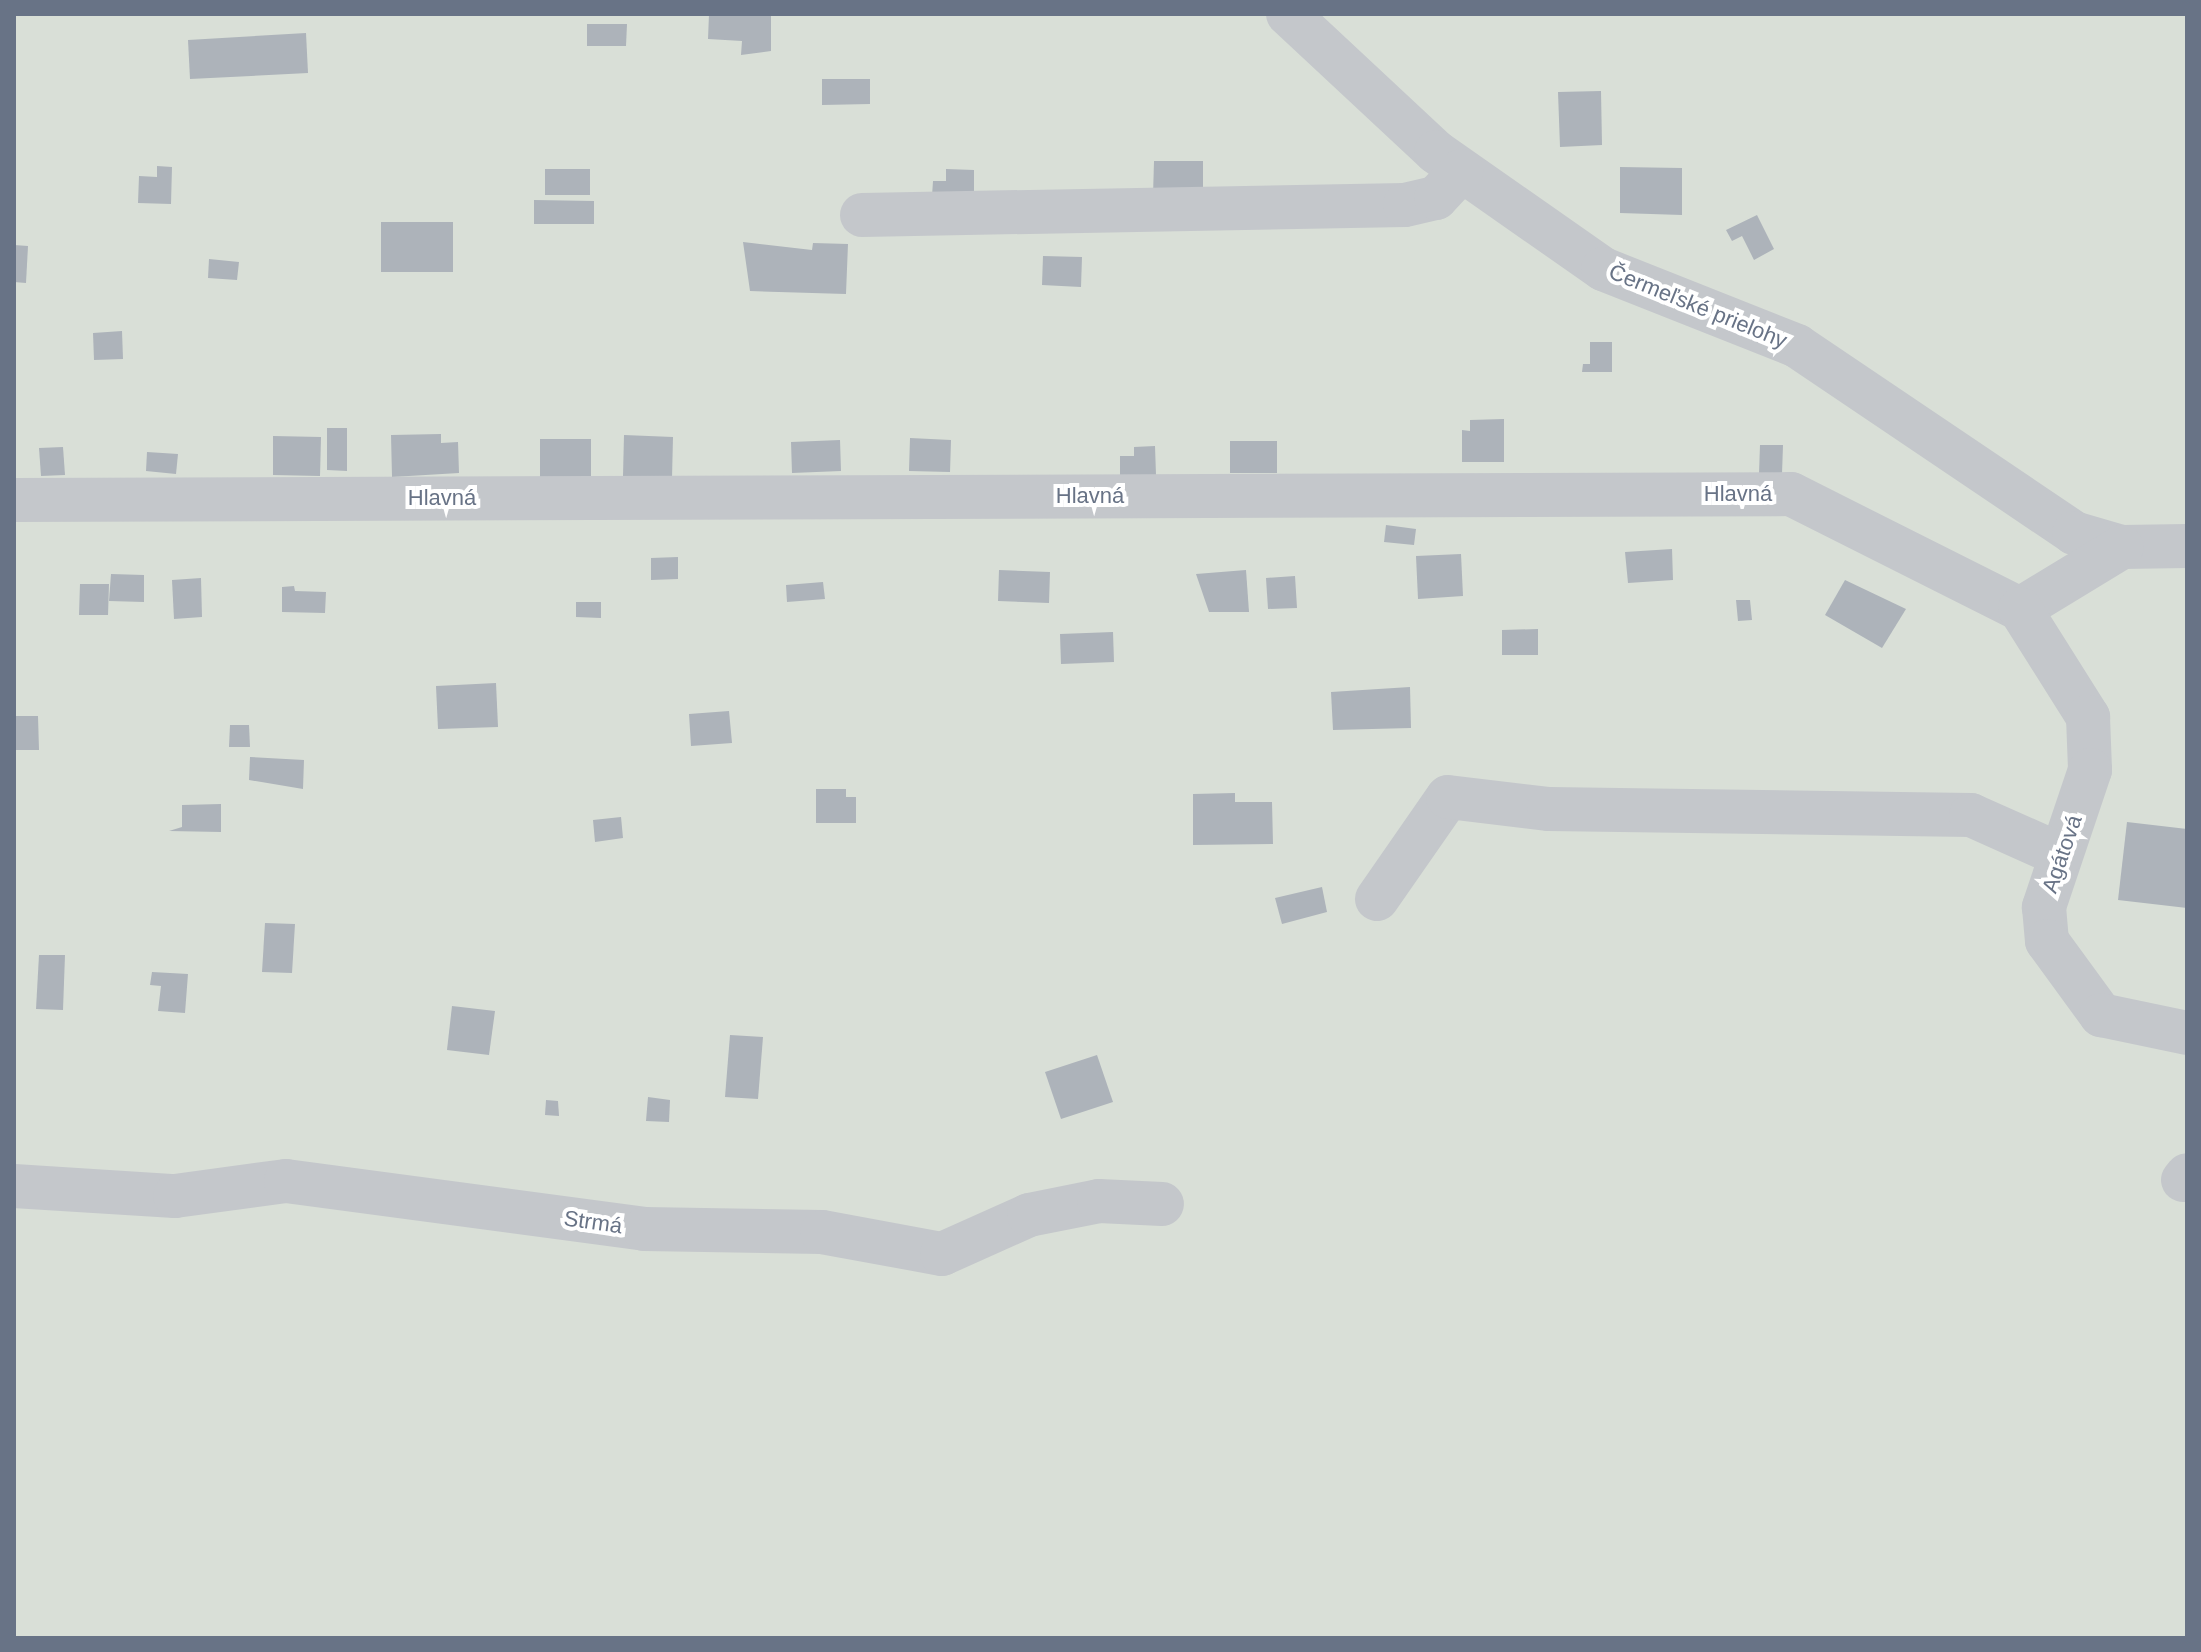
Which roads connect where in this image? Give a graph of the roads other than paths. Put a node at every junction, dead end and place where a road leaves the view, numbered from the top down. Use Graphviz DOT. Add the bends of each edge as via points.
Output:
graph roads {
  1 [pos="1288,14"];
  2 [pos="1461,171"];
  3 [pos="862,215"];
  4 [pos="14,500"];
  5 [pos="2187,546"];
  6 [pos="2122,547"];
  7 [pos="2020,609"];
  8 [pos="2061,855"];
  9 [pos="1377,899"];
  10 [pos="2187,1033"];
  11 [pos="14,1186"];
  12 [pos="1162,1204"];
  1 -- 2 [label="street, Čermeľské prielohy" via="1379,105"];
  2 -- 3 [label="street" via="1436,198 1405,205"];
  2 -- 6 [label="street, Čermeľské prielohy" via="1603,269 1797,346 2074,533"];
  4 -- 7 [label="street, Hlavná" via="1791,494"];
  5 -- 6 [label="street, Čermeľské prielohy"];
  6 -- 7 [label="street"];
  7 -- 8 [label="street, Agátová" via="2088,717 2090,770"];
  8 -- 9 [label="street" via="1971,815 1549,809 1448,797"];
  8 -- 10 [label="street, Agátová" via="2044,907 2047,941 2101,1015"];
  11 -- 12 [label="street, Strmá" via="175,1196 286,1181 644,1229 822,1232 942,1254 1029,1215 1099,1201"];
}
